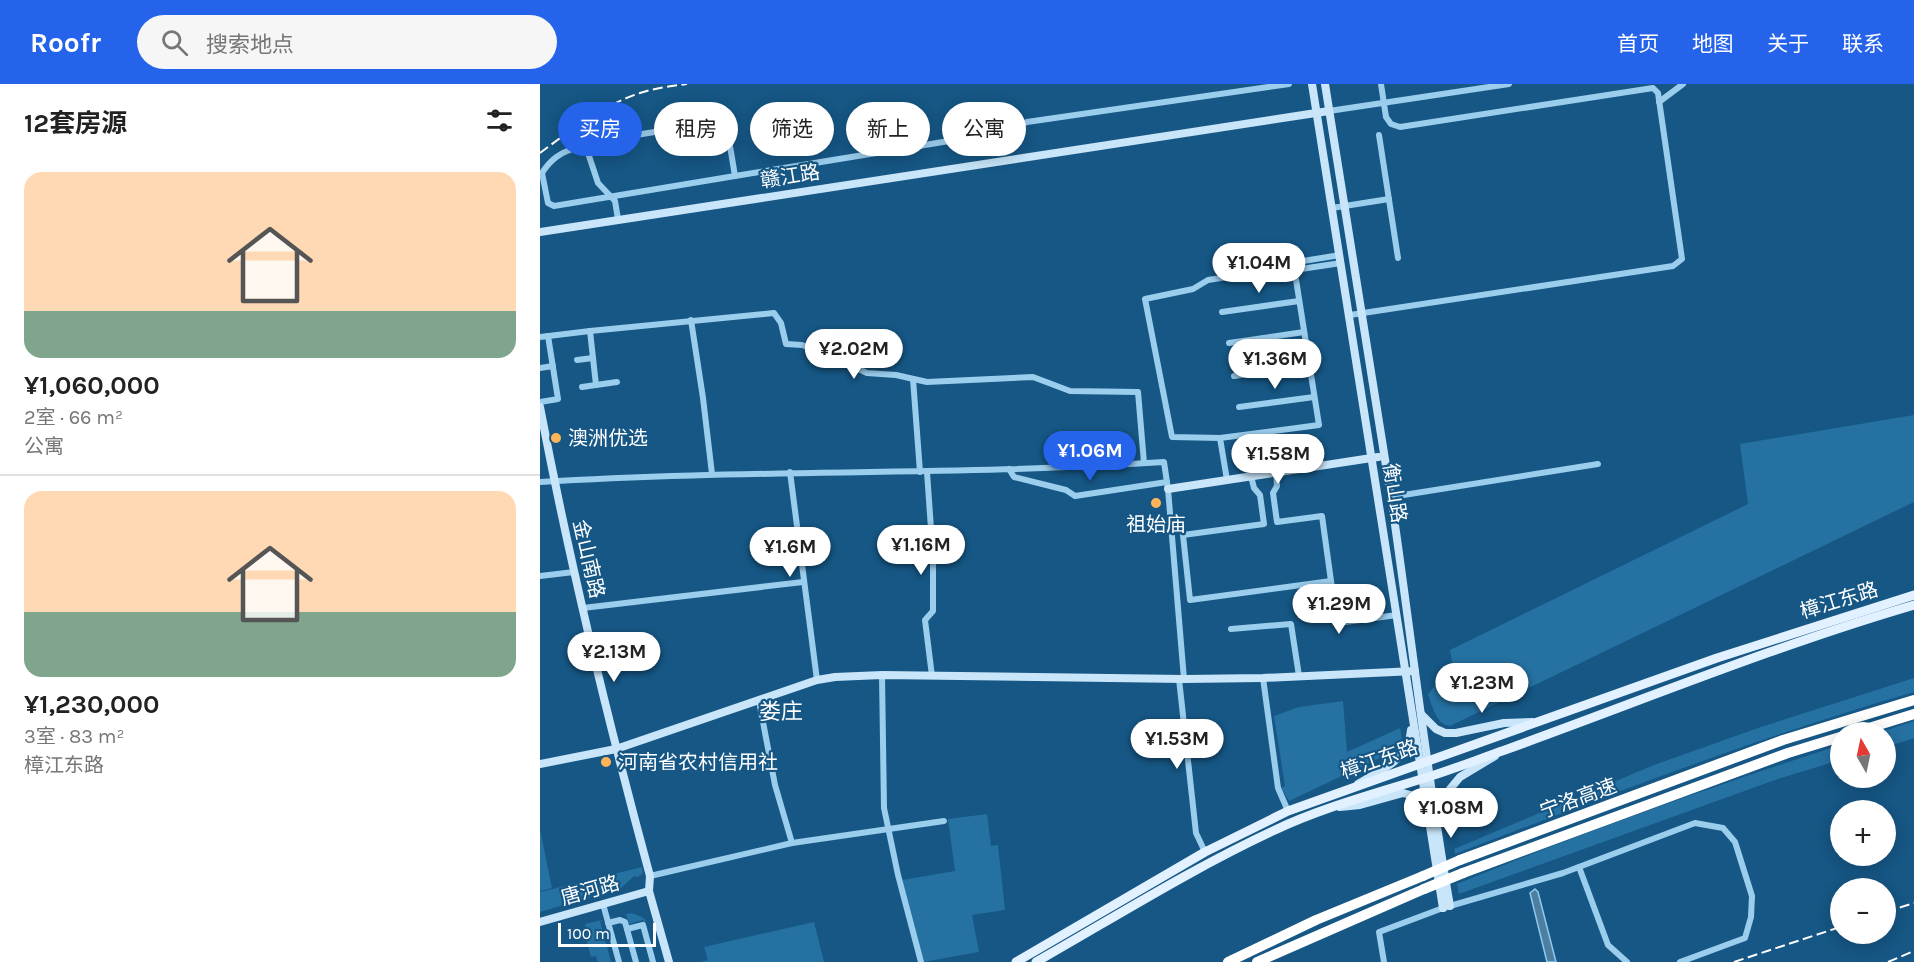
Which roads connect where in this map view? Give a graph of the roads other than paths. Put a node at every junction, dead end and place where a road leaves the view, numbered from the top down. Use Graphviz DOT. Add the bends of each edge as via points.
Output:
graph roads {
  1 [pos="1289,84"];
  2 [pos="1312,84"];
  3 [pos="1325,84"];
  4 [pos="1381,84"];
  5 [pos="1509,84"];
  6 [pos="1683,84"];
  7 [pos="1659,102"];
  8 [pos="1384,103"];
  9 [pos="1329,111"];
  10 [pos="1316,113"];
  11 [pos="642,134"];
  12 [pos="1379,135"];
  13 [pos="558,155"];
  14 [pos="589,156"];
  15 [pos="735,176"];
  16 [pos="610,195"];
  17 [pos="1389,199"];
  18 [pos="1344,206"];
  19 [pos="1332,208"];
  20 [pos="618,219"];
  21 [pos="540,231"];
  22 [pos="1398,258"];
  23 [pos="1341,259"];
  24 [pos="1294,267"];
  25 [pos="1299,301"];
  26 [pos="1222,312"];
  27 [pos="1362,313"];
  28 [pos="1350,315"];
  29 [pos="691,320"];
  30 [pos="590,330"];
  31 [pos="1304,332"];
  32 [pos="548,336"];
  33 [pos="540,337"];
  34 [pos="1229,343"];
  35 [pos="593,358"];
  36 [pos="577,360"];
  37 [pos="1309,365"];
  38 [pos="553,366"];
  39 [pos="540,368"];
  40 [pos="1234,376"];
  41 [pos="913,379"];
  42 [pos="617,382"];
  43 [pos="596,385"];
  44 [pos="582,387"];
  45 [pos="1314,397"];
  46 [pos="540,402"];
  47 [pos="540,407"];
  48 [pos="1239,408"];
  49 [pos="1220,438"];
  50 [pos="1384,456"];
  51 [pos="1372,458"];
  52 [pos="1144,463"];
  53 [pos="1598,464"];
  54 [pos="1009,469"];
  55 [pos="790,472"];
  56 [pos="923,472"];
  57 [pos="1276,472"];
  58 [pos="712,474"];
  59 [pos="1251,476"];
  60 [pos="1227,480"];
  61 [pos="554,481"];
  62 [pos="540,482"];
  63 [pos="1168,486"];
  64 [pos="1391,497"];
  65 [pos="1277,522"];
  66 [pos="1264,524"];
  67 [pos="574,572"];
  68 [pos="540,576"];
  69 [pos="1331,581"];
  70 [pos="803,582"];
  71 [pos="1914,595"];
  72 [pos="1914,604"];
  73 [pos="583,608"];
  74 [pos="1397,615"];
  75 [pos="1231,629"];
  76 [pos="1415,671"];
  77 [pos="1405,673"];
  78 [pos="882,675"];
  79 [pos="932,676"];
  80 [pos="1299,676"];
  81 [pos="1263,678"];
  82 [pos="1181,679"];
  83 [pos="817,680"];
  84 [pos="1914,700"];
  85 [pos="759,701"];
  86 [pos="1914,714"];
  87 [pos="1417,715"];
  88 [pos="1539,722"];
  89 [pos="1888,722"];
  90 [pos="1830,740"];
  91 [pos="616,749"];
  92 [pos="1506,750"];
  93 [pos="1424,763"];
  94 [pos="540,764"];
  95 [pos="1426,777"];
  96 [pos="1353,786"];
  97 [pos="1333,807"];
  98 [pos="1288,811"];
  99 [pos="1431,818"];
  100 [pos="944,820"];
  101 [pos="888,828"];
  102 [pos="792,843"];
  103 [pos="1205,852"];
  104 [pos="1578,867"];
  105 [pos="650,876"];
  106 [pos="649,891"];
  107 [pos="603,904"];
  108 [pos="1446,907"];
  109 [pos="540,922"];
  110 [pos="608,923"];
  111 [pos="627,929"];
  112 [pos="619,962"];
  113 [pos="636,962"];
  114 [pos="653,962"];
  115 [pos="669,962"];
  116 [pos="921,962"];
  117 [pos="1016,962"];
  118 [pos="1036,962"];
  119 [pos="1228,962"];
  120 [pos="1257,962"];
  121 [pos="1384,962"];
  122 [pos="1627,962"];
  123 [pos="1680,962"];
  1 -- 15 [label="street" via="1027,122 998,133"];
  2 -- 10 [label="street, 衡山路"];
  3 -- 9 [label="street, 衡山路"];
  4 -- 8 [label="street"];
  5 -- 8 [label="street"];
  6 -- 7 [label="street"];
  7 -- 8 [label="street" via="1653,88 1400,127 1386,117"];
  7 -- 27 [label="street" via="1681,245 1682,259 1673,266"];
  8 -- 9 [label="street"];
  9 -- 10 [label="street, 赣江路"];
  9 -- 18 [label="street, 衡山路"];
  10 -- 19 [label="street, 衡山路"];
  10 -- 20 [label="street, 赣江路"];
  11 -- 15 [label="street" via="716,122 727,128"];
  12 -- 17 [label="street"];
  13 -- 16 [label="street" via="542,173 548,203 554,206"];
  14 -- 16 [label="street" via="598,183"];
  15 -- 16 [label="street"];
  16 -- 20 [label="street"];
  17 -- 18 [label="street"];
  17 -- 22 [label="street"];
  18 -- 19 [label="street"];
  18 -- 27 [label="street, 衡山路"];
  19 -- 23 [label="street, 衡山路"];
  20 -- 21 [label="street, 赣江路"];
  23 -- 24 [label="street" via="1297,262"];
  23 -- 28 [label="street, 衡山路"];
  24 -- 25 [label="street"];
  24 -- 49 [label="street" via="1208,280 1193,289 1145,298 1172,437"];
  25 -- 26 [label="street"];
  25 -- 31 [label="street"];
  27 -- 28 [label="street"];
  27 -- 50 [label="street, 衡山路"];
  28 -- 51 [label="street, 衡山路"];
  29 -- 30 [label="street"];
  29 -- 41 [label="street" via="774,313 786,344 802,345 867,373"];
  29 -- 58 [label="street"];
  30 -- 32 [label="street"];
  30 -- 35 [label="street"];
  31 -- 34 [label="street"];
  31 -- 37 [label="street"];
  32 -- 33 [label="street"];
  32 -- 38 [label="street"];
  35 -- 36 [label="street"];
  35 -- 43 [label="street"];
  37 -- 40 [label="street"];
  37 -- 45 [label="street"];
  38 -- 39 [label="street"];
  38 -- 46 [label="street" via="558,399"];
  41 -- 52 [label="street" via="927,382 1033,377 1070,391 1138,392"];
  41 -- 56 [label="street"];
  42 -- 43 [label="street"];
  43 -- 44 [label="street"];
  45 -- 48 [label="street"];
  45 -- 49 [label="street" via="1319,424"];
  47 -- 61 [label="street, 金山南路"];
  49 -- 60 [label="street"];
  50 -- 51 [label="street"];
  50 -- 64 [label="street, 衡山路"];
  51 -- 57 [label="street"];
  51 -- 74 [label="street, 衡山路"];
  52 -- 54 [label="street"];
  52 -- 63 [label="street" via="1164,462"];
  53 -- 64 [label="street"];
  54 -- 56 [label="street"];
  54 -- 63 [label="street" via="1014,477 1066,490 1074,496"];
  55 -- 56 [label="street"];
  55 -- 58 [label="street"];
  55 -- 70 [label="street"];
  56 -- 79 [label="street" via="933,557 933,611 925,620"];
  57 -- 59 [label="street"];
  57 -- 65 [label="street" via="1273,493"];
  58 -- 61 [label="street"];
  59 -- 60 [label="street"];
  59 -- 66 [label="street" via="1260,495"];
  60 -- 63 [label="street"];
  61 -- 62 [label="street"];
  61 -- 67 [label="street, 金山南路"];
  63 -- 82 [label="street"];
  64 -- 76 [label="street, 衡山路"];
  65 -- 66 [label="street"];
  65 -- 69 [label="street" via="1322,516"];
  66 -- 69 [label="street" via="1183,535 1190,600"];
  67 -- 68 [label="street"];
  67 -- 73 [label="street, 金山南路"];
  69 -- 74 [label="street" via="1338,623"];
  70 -- 73 [label="street"];
  70 -- 83 [label="street"];
  71 -- 88 [label="main road, 樟江东路" via="1717,658"];
  72 -- 92 [label="main road, 樟江东路" via="1719,669"];
  73 -- 91 [label="street, 金山南路"];
  74 -- 77 [label="street, 衡山路"];
  75 -- 80 [label="street" via="1291,624"];
  76 -- 77 [label="street"];
  76 -- 87 [label="street, 衡山路"];
  77 -- 80 [label="street"];
  77 -- 87 [label="street, 衡山路"];
  78 -- 79 [label="street"];
  78 -- 83 [label="street"];
  78 -- 101 [label="street" via="884,808"];
  79 -- 82 [label="street"];
  80 -- 81 [label="street"];
  81 -- 82 [label="street"];
  81 -- 98 [label="street" via="1278,788"];
  82 -- 103 [label="street" via="1196,833"];
  83 -- 85 [label="street"];
  84 -- 119 [label="highway, 宁洛高速, bridge" via="1783,740 1460,860 1316,920"];
  85 -- 91 [label="street"];
  85 -- 102 [label="street"];
  86 -- 89 [label="highway"];
  87 -- 88 [label="street" via="1444,733 1504,723"];
  87 -- 93 [label="street, 衡山路"];
  87 -- 96 [label="street" via="1406,749 1395,761"];
  88 -- 93 [label="main road, 樟江东路"];
  90 -- 120 [label="highway, 宁洛高速, bridge" via="1463,873"];
  91 -- 94 [label="street"];
  91 -- 105 [label="street, 金山南路"];
  92 -- 95 [label="main road, 樟江东路"];
  92 -- 99 [label="street" via="1460,777"];
  93 -- 95 [label="street, 衡山路"];
  93 -- 96 [label="main road, 樟江东路"];
  95 -- 97 [label="main road, 樟江东路"];
  95 -- 99 [label="street, 衡山路"];
  96 -- 98 [label="main road, 樟江东路"];
  97 -- 99 [label="street" via="1360,805 1403,793 1418,802"];
  97 -- 118 [label="main road, 樟江东路" via="1276,829"];
  98 -- 103 [label="main road, 樟江东路"];
  99 -- 108 [label="street, 衡山路"];
  100 -- 101 [label="street"];
  101 -- 102 [label="street"];
  101 -- 116 [label="street"];
  102 -- 105 [label="street"];
  103 -- 117 [label="main road, 樟江东路"];
  104 -- 108 [label="street"];
  104 -- 122 [label="street" via="1608,945"];
  104 -- 123 [label="street" via="1695,823 1723,828 1735,842 1752,896 1745,938"];
  105 -- 106 [label="street, 金山南路"];
  106 -- 107 [label="street, 唐河路"];
  106 -- 115 [label="street, 金山南路"];
  107 -- 109 [label="street, 唐河路"];
  107 -- 110 [label="street"];
  108 -- 121 [label="street" via="1379,932"];
  110 -- 111 [label="street" via="623,920"];
  110 -- 112 [label="street"];
  111 -- 113 [label="street"];
  111 -- 114 [label="street" via="643,925"];
}
